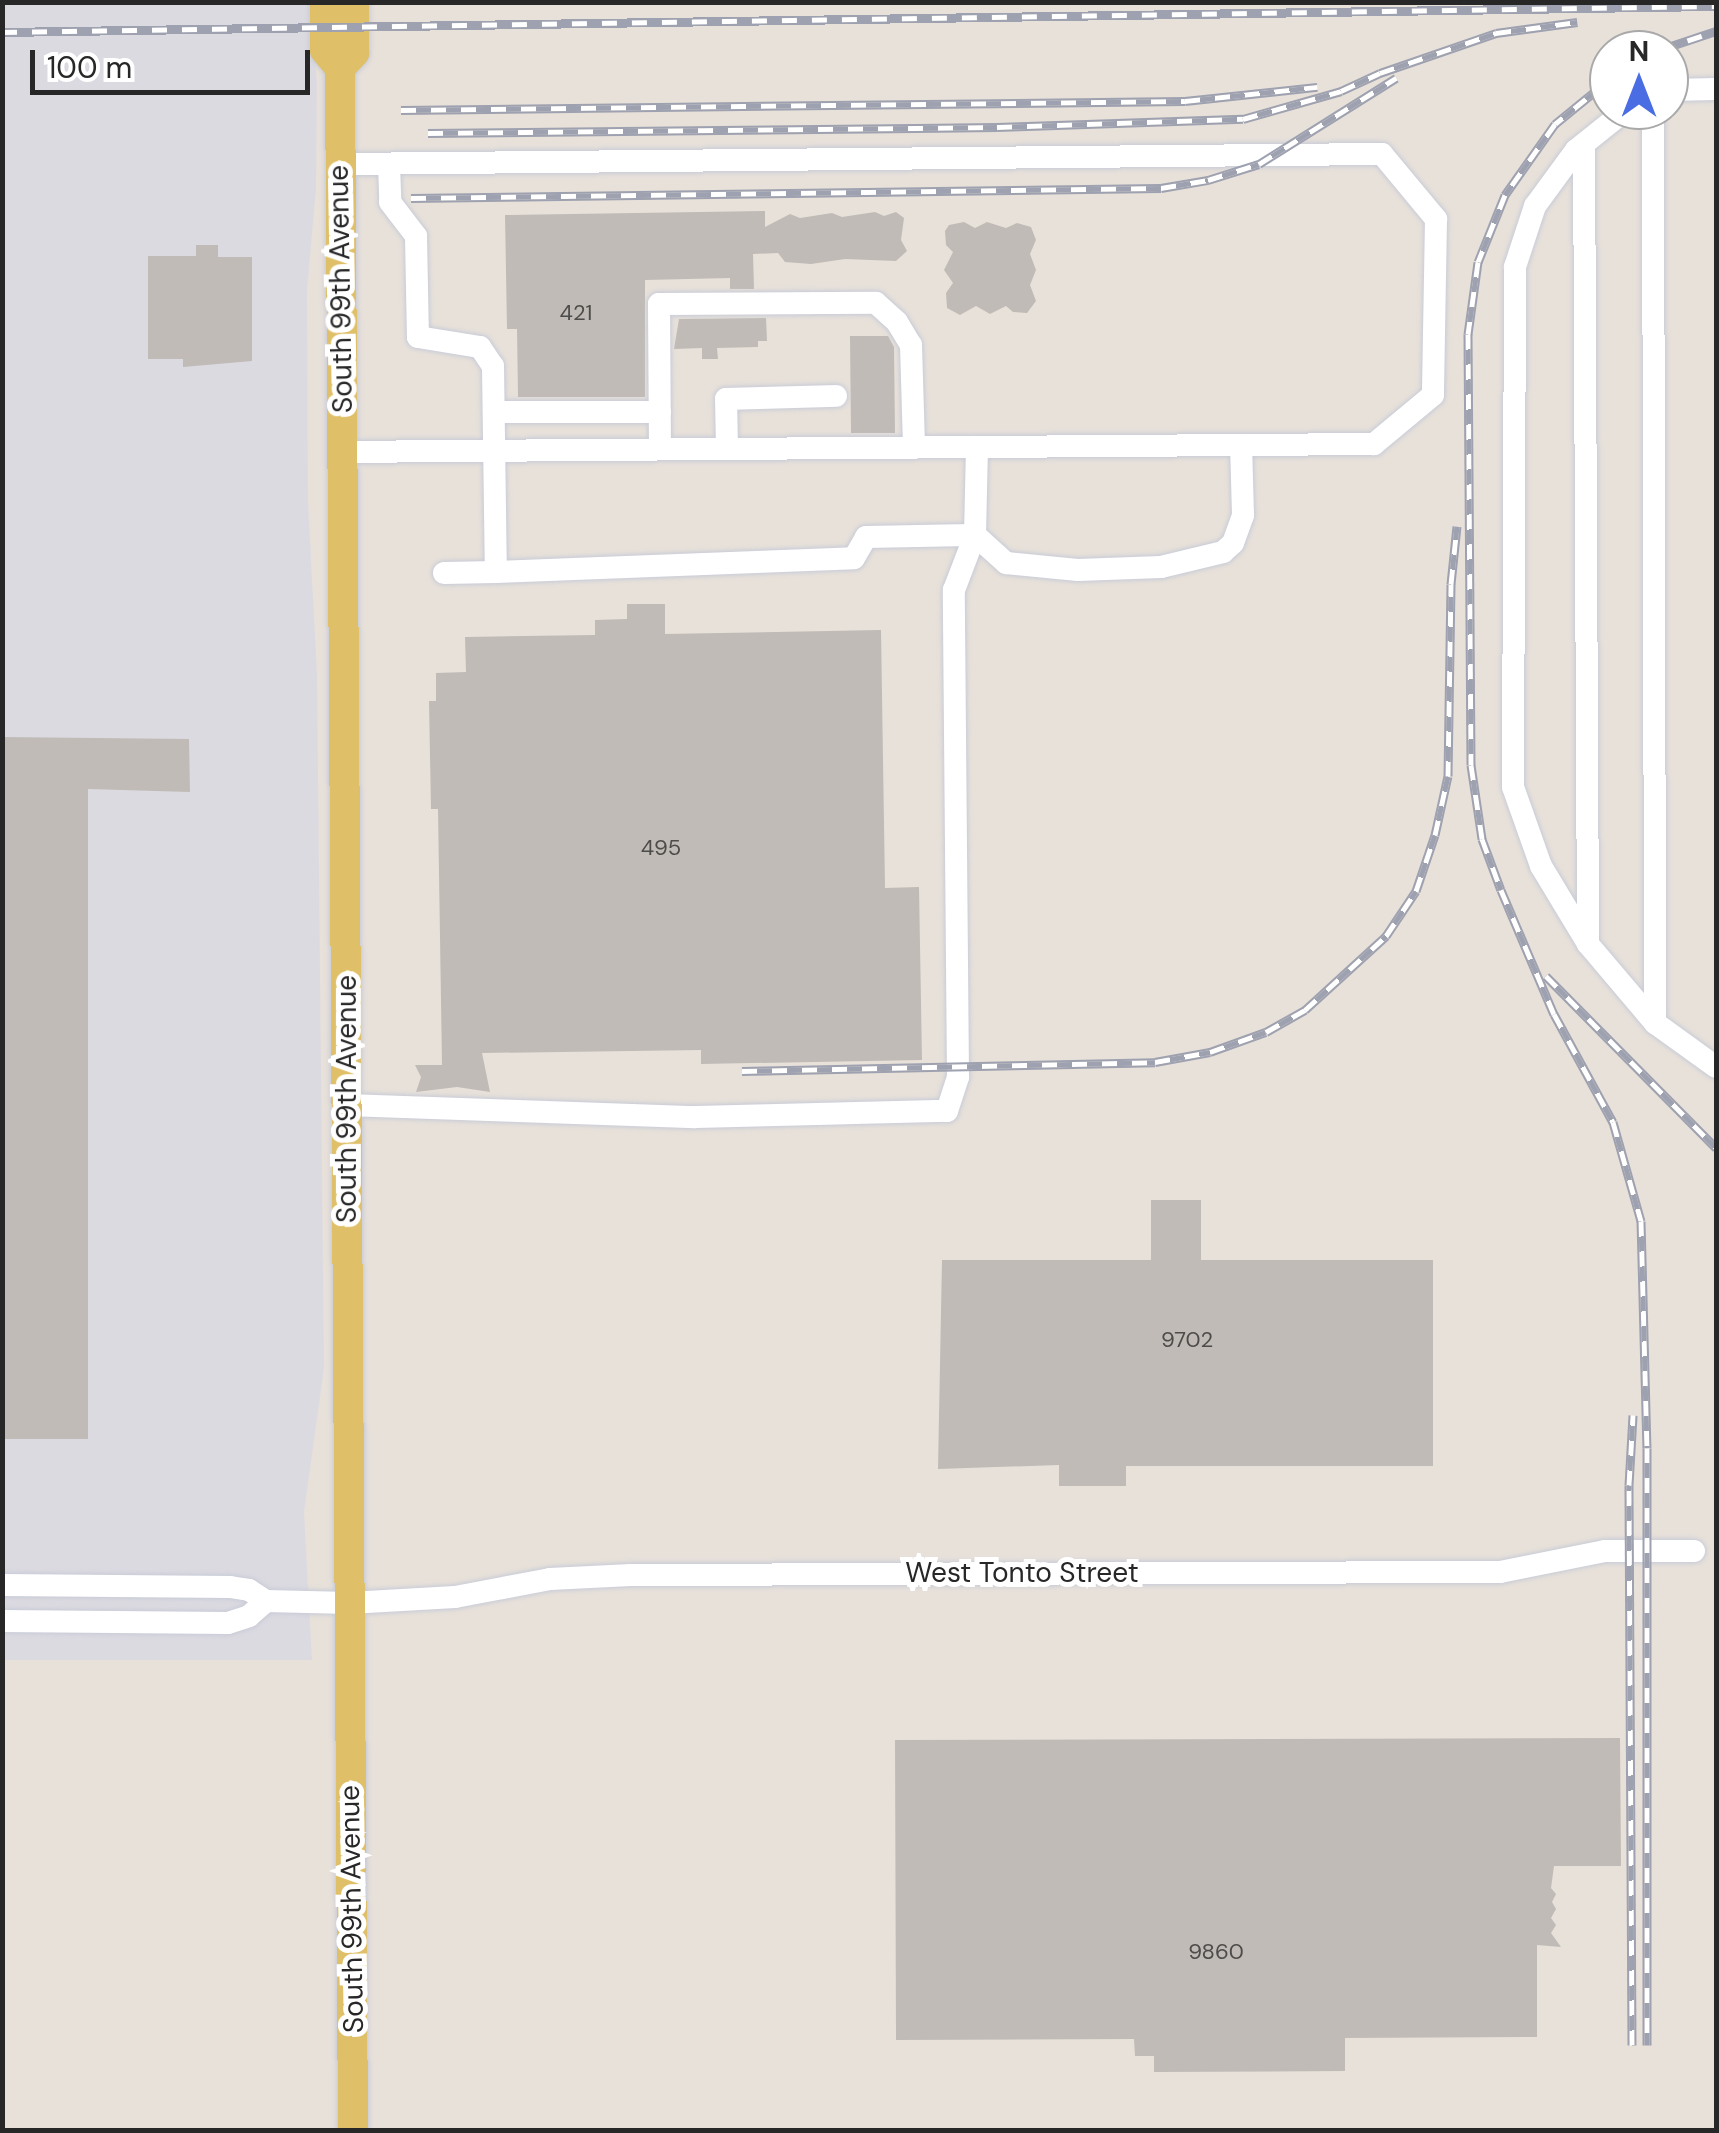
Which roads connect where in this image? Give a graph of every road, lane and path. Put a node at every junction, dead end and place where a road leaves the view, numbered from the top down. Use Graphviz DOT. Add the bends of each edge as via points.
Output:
graph roads {
  1 [pos="325,2"];
  2 [pos="354,2"];
  3 [pos="340,68"];
  4 [pos="1689,90"];
  5 [pos="1716,90"];
  6 [pos="1601,130"];
  7 [pos="1653,130"];
  8 [pos="1584,144"];
  9 [pos="340,164"];
  10 [pos="389,164"];
  11 [pos="836,396"];
  12 [pos="494,412"];
  13 [pos="660,412"];
  14 [pos="1241,445"];
  15 [pos="977,447"];
  16 [pos="914,448"];
  17 [pos="660,449"];
  18 [pos="727,449"];
  19 [pos="495,450"];
  20 [pos="343,452"];
  21 [pos="975,535"];
  22 [pos="496,572"];
  23 [pos="444,573"];
  24 [pos="1588,944"];
  25 [pos="1655,1023"];
  26 [pos="1716,1067"];
  27 [pos="348,1105"];
  28 [pos="1694,1551"];
  29 [pos="2,1584"];
  30 [pos="266,1602"];
  31 [pos="348,1603"];
  32 [pos="2,1621"];
  33 [pos="353,2130"];
  1 -- 3 [label="main road, South 99th Avenue" via="325,50"];
  2 -- 3 [label="main road, South 99th Avenue" via="354,52"];
  3 -- 9 [label="main road, South 99th Avenue"];
  4 -- 5 [label="street"];
  6 -- 8 [label="street"];
  7 -- 25 [label="street"];
  8 -- 24 [label="street"];
  8 -- 24 [label="street" via="1535,206 1515,267 1513,787 1541,866"];
  9 -- 10 [label="street"];
  9 -- 20 [label="main road, South 99th Avenue"];
  10 -- 12 [label="street" via="390,202 416,236 418,337 480,347 492,366"];
  10 -- 14 [label="street" via="1382,154 1436,219 1433,395 1374,444"];
  11 -- 18 [label="street" via="726,399"];
  12 -- 13 [label="street"];
  12 -- 19 [label="street"];
  13 -- 16 [label="street" via="660,304 876,303 911,346"];
  13 -- 17 [label="street"];
  14 -- 15 [label="street"];
  14 -- 21 [label="street" via="1243,515 1223,552 1161,568 1078,570 1006,564"];
  15 -- 16 [label="street"];
  15 -- 21 [label="street"];
  16 -- 18 [label="street"];
  17 -- 18 [label="street"];
  17 -- 19 [label="street"];
  19 -- 20 [label="street"];
  19 -- 22 [label="street"];
  20 -- 27 [label="main road, South 99th Avenue"];
  21 -- 22 [label="street" via="866,537 854,558"];
  21 -- 27 [label="street" via="954,590 958,1077 947,1111 696,1117"];
  22 -- 23 [label="street"];
  24 -- 25 [label="street"];
  25 -- 26 [label="street"];
  27 -- 31 [label="main road, South 99th Avenue"];
  28 -- 31 [label="street, West Tonto Street" via="1605,1551 1500,1572 550,1579 455,1598"];
  29 -- 30 [label="street" via="230,1586"];
  30 -- 31 [label="street, West Tonto Street"];
  30 -- 32 [label="street" via="228,1623"];
  31 -- 33 [label="main road, South 99th Avenue"];
}
